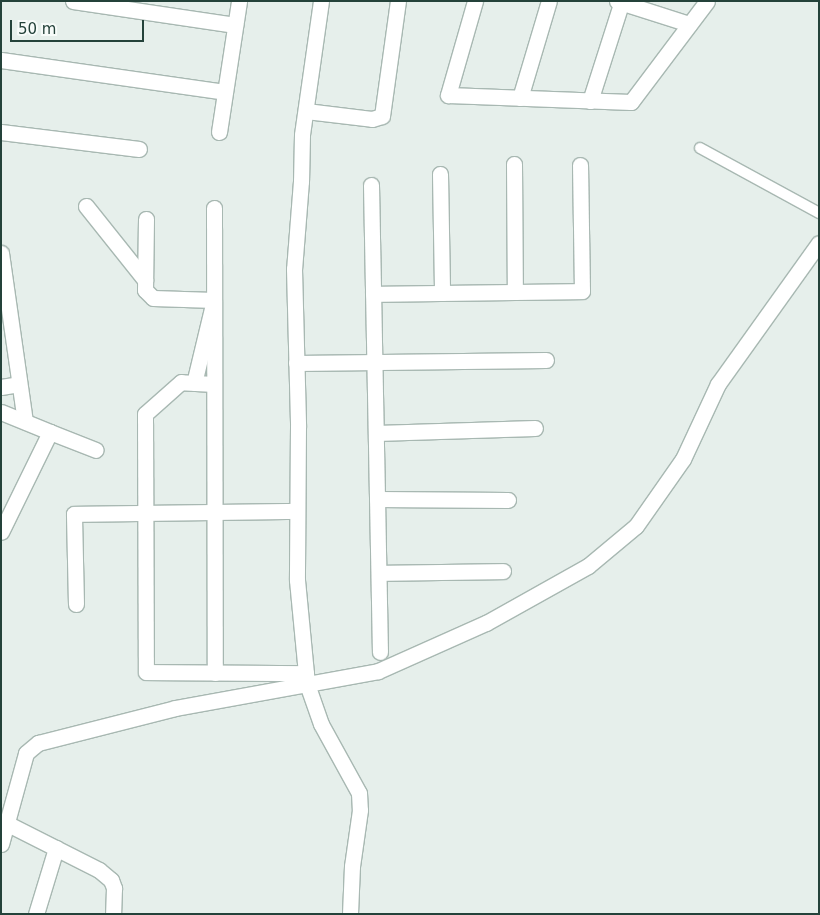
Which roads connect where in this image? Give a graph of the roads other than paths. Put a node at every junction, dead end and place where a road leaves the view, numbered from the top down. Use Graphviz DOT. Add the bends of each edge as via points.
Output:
graph roads {
  1 [pos="73,1"];
  2 [pos="239,1"];
  3 [pos="321,1"];
  4 [pos="398,1"];
  5 [pos="475,1"];
  6 [pos="548,1"];
  7 [pos="706,1"];
  8 [pos="620,2"];
  9 [pos="690,24"];
  10 [pos="235,25"];
  11 [pos="1,60"];
  12 [pos="225,92"];
  13 [pos="520,98"];
  14 [pos="590,100"];
  15 [pos="306,111"];
  16 [pos="1,132"];
  17 [pos="219,132"];
  18 [pos="700,148"];
  19 [pos="139,149"];
  20 [pos="514,164"];
  21 [pos="580,165"];
  22 [pos="440,174"];
  23 [pos="372,185"];
  24 [pos="86,206"];
  25 [pos="214,208"];
  26 [pos="819,213"];
  27 [pos="146,219"];
  28 [pos="819,243"];
  29 [pos="1,253"];
  30 [pos="145,280"];
  31 [pos="515,292"];
  32 [pos="442,293"];
  33 [pos="374,294"];
  34 [pos="214,300"];
  35 [pos="546,360"];
  36 [pos="375,361"];
  37 [pos="296,363"];
  38 [pos="194,383"];
  39 [pos="19,384"];
  40 [pos="214,384"];
  41 [pos="1,387"];
  42 [pos="1,412"];
  43 [pos="25,421"];
  44 [pos="535,428"];
  45 [pos="50,432"];
  46 [pos="376,434"];
  47 [pos="96,450"];
  48 [pos="377,499"];
  49 [pos="508,500"];
  50 [pos="8,502"];
  51 [pos="298,511"];
  52 [pos="215,512"];
  53 [pos="145,513"];
  54 [pos="1,532"];
  55 [pos="503,571"];
  56 [pos="379,573"];
  57 [pos="76,604"];
  58 [pos="380,652"];
  59 [pos="215,672"];
  60 [pos="306,678"];
  61 [pos="8,824"];
  62 [pos="1,844"];
  63 [pos="56,848"];
  64 [pos="36,914"];
  65 [pos="113,914"];
  66 [pos="350,914"];
  1 -- 10 [label="street"];
  2 -- 10 [label="street"];
  3 -- 15 [label="street"];
  4 -- 15 [label="street" via="382,116 372,119"];
  5 -- 13 [label="street" via="448,95"];
  6 -- 13 [label="street"];
  7 -- 9 [label="street"];
  8 -- 9 [label="street"];
  8 -- 14 [label="street"];
  9 -- 14 [label="street" via="631,102"];
  10 -- 12 [label="street"];
  11 -- 12 [label="street"];
  12 -- 17 [label="street"];
  13 -- 14 [label="street"];
  15 -- 37 [label="street" via="293,277"];
  16 -- 19 [label="street"];
  18 -- 26 [label="lane"];
  20 -- 31 [label="street"];
  21 -- 31 [label="street" via="582,291"];
  22 -- 32 [label="street"];
  23 -- 33 [label="street"];
  24 -- 30 [label="street"];
  25 -- 34 [label="street"];
  27 -- 30 [label="street"];
  28 -- 60 [label="street" via="718,384 684,459 636,526 588,566 486,624 378,671"];
  29 -- 39 [label="street"];
  30 -- 34 [label="street" via="145,290 153,298"];
  31 -- 32 [label="street"];
  32 -- 33 [label="street"];
  33 -- 36 [label="street"];
  34 -- 38 [label="street"];
  34 -- 40 [label="street"];
  35 -- 36 [label="street"];
  36 -- 37 [label="street"];
  36 -- 46 [label="street"];
  37 -- 51 [label="street"];
  38 -- 40 [label="street"];
  38 -- 53 [label="street" via="180,382 145,414"];
  39 -- 41 [label="street"];
  39 -- 43 [label="street"];
  40 -- 52 [label="street"];
  42 -- 43 [label="street"];
  43 -- 45 [label="street"];
  44 -- 46 [label="street"];
  45 -- 47 [label="street"];
  45 -- 50 [label="street"];
  46 -- 48 [label="street"];
  48 -- 49 [label="street"];
  48 -- 56 [label="street"];
  50 -- 54 [label="street"];
  51 -- 52 [label="street"];
  51 -- 60 [label="street" via="297,580"];
  52 -- 53 [label="street"];
  52 -- 59 [label="street"];
  53 -- 57 [label="street" via="74,514"];
  53 -- 59 [label="street" via="146,672"];
  55 -- 56 [label="street"];
  56 -- 58 [label="street"];
  59 -- 60 [label="street"];
  60 -- 61 [label="street" via="38,743 26,753"];
  60 -- 66 [label="street" via="322,724 359,794"];
  61 -- 62 [label="street"];
  61 -- 63 [label="street"];
  63 -- 64 [label="street"];
  63 -- 65 [label="street" via="99,870 111,880 114,888"];
}
